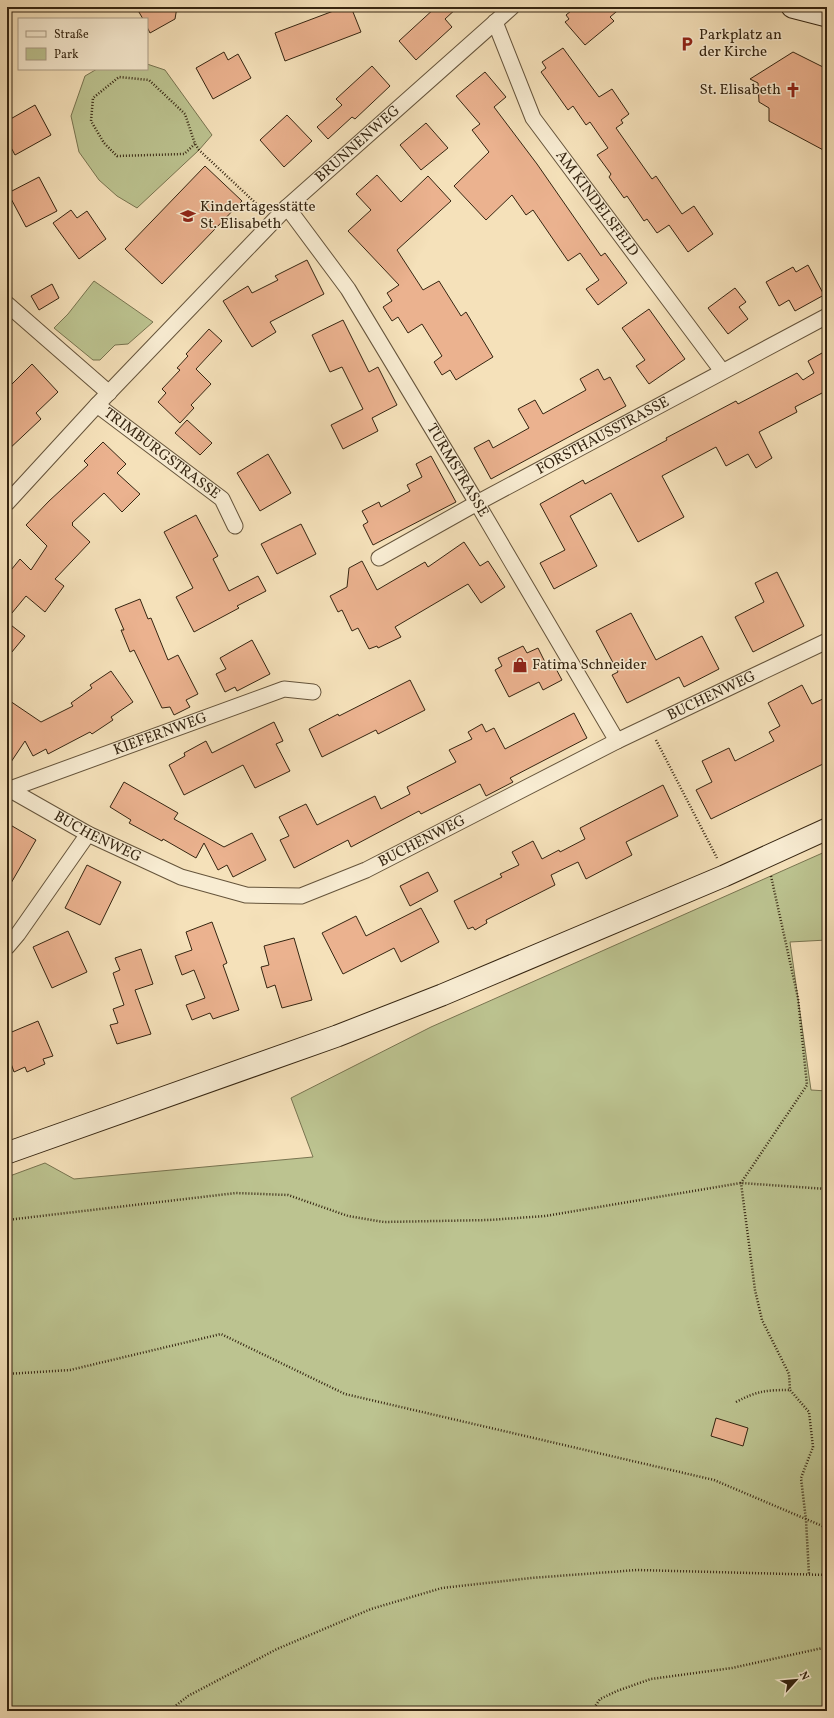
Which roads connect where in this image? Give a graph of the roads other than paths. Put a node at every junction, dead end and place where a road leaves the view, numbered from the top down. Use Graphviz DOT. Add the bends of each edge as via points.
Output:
graph roads {
  1 [pos="512,7"];
  2 [pos="792,7"];
  3 [pos="827,16"];
  4 [pos="496,22"];
  5 [pos="287,207"];
  6 [pos="7,304"];
  7 [pos="827,316"];
  8 [pos="722,371"];
  9 [pos="109,393"];
  10 [pos="97,405"];
  11 [pos="7,503"];
  12 [pos="476,503"];
  13 [pos="236,526"];
  14 [pos="379,558"];
  15 [pos="827,641"];
  16 [pos="313,692"];
  17 [pos="618,741"];
  18 [pos="8,789"];
  19 [pos="827,829"];
  20 [pos="88,834"];
  21 [pos="7,947"];
  22 [pos="7,1153"];
  1 -- 4 [label="street, BRUNNENWEG"];
  2 -- 3 [label="main road"];
  4 -- 5 [label="street, BRUNNENWEG"];
  4 -- 8 [label="street, AM KINDELSFELD" via="534,118"];
  5 -- 9 [label="street, BRUNNENWEG"];
  5 -- 12 [label="street, TURMSTRASSE" via="348,289"];
  6 -- 9 [label="street, TRIMBURGSTRASSE"];
  7 -- 8 [label="street, FORSTHAUSSTRASSE"];
  8 -- 12 [label="street, FORSTHAUSSTRASSE"];
  9 -- 10 [label="street, BRUNNENWEG"];
  10 -- 11 [label="street, BRUNNENWEG"];
  10 -- 13 [label="street, TRIMBURGSTRASSE" via="222,499"];
  12 -- 14 [label="street, FORSTHAUSSTRASSE"];
  12 -- 17 [label="street, TURMSTRASSE"];
  15 -- 17 [label="street, BUCHENWEG"];
  16 -- 18 [label="street, KIEFERNWEG" via="284,689"];
  17 -- 20 [label="street, BUCHENWEG" via="366,870 301,896 246,895 181,877"];
  18 -- 20 [label="street, BUCHENWEG"];
  19 -- 22 [label="main road" via="724,876 442,995 337,1036"];
  20 -- 21 [label="street"];
}
